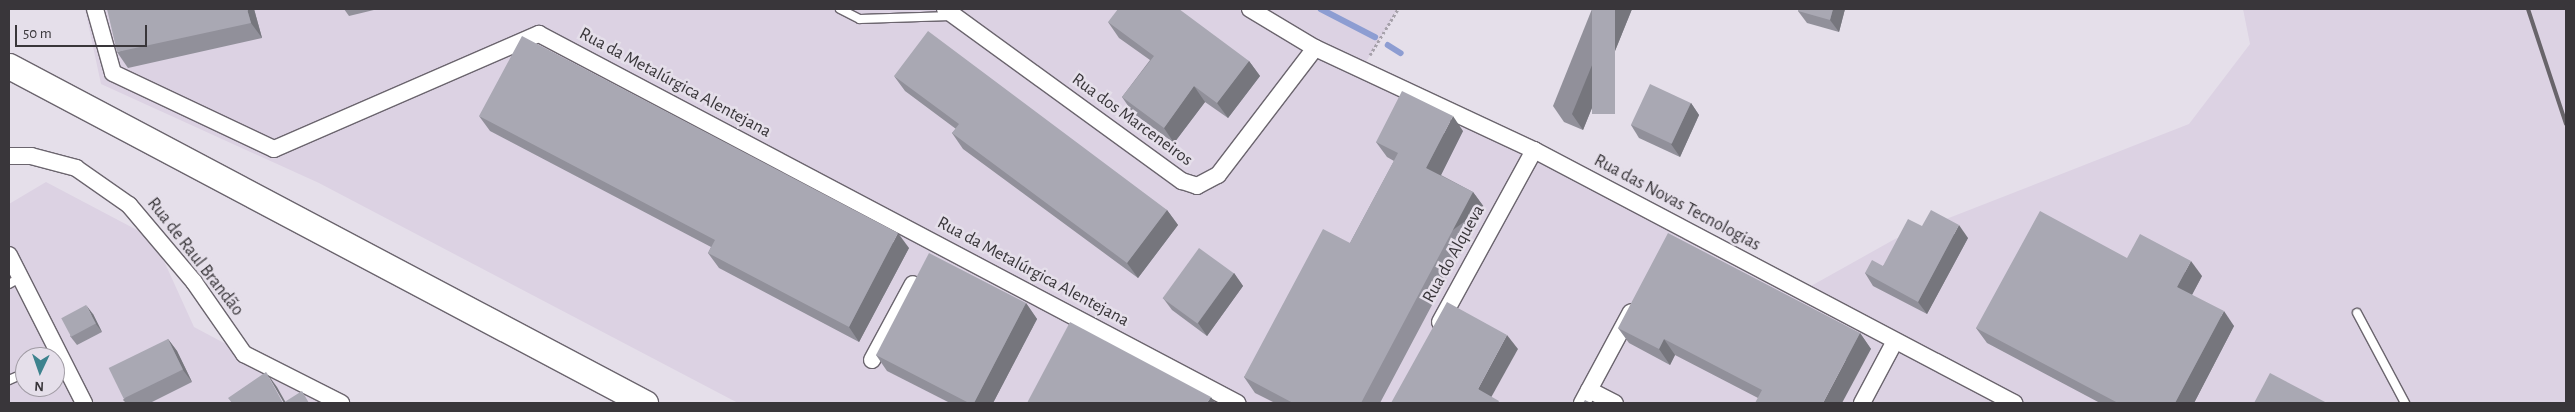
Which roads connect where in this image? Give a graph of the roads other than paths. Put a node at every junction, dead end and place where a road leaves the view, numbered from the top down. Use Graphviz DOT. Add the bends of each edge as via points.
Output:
graph roads {
  1 [pos="95,9"];
  2 [pos="840,9"];
  3 [pos="1250,9"];
  4 [pos="949,12"];
  5 [pos="1316,48"];
  6 [pos="9,66"];
  7 [pos="1534,150"];
  8 [pos="9,156"];
  9 [pos="1678,226"];
  10 [pos="936,243"];
  11 [pos="1668,244"];
  12 [pos="9,255"];
  13 [pos="15,281"];
  14 [pos="1640,295"];
  15 [pos="2357,313"];
  16 [pos="1433,334"];
  17 [pos="1895,341"];
  18 [pos="49,347"];
  19 [pos="872,360"];
  20 [pos="65,374"];
  21 [pos="1586,397"];
  22 [pos="84,403"];
  23 [pos="341,403"];
  24 [pos="646,403"];
  25 [pos="1237,403"];
  26 [pos="1615,403"];
  27 [pos="1862,403"];
  28 [pos="2014,403"];
  29 [pos="2405,403"];
  1 -- 10 [label="street, Rua da Metalúrgica Alentejana" via="113,73 274,149 539,34"];
  2 -- 4 [label="lane" via="860,19"];
  3 -- 5 [label="street, Rua das Novas Tecnologias"];
  4 -- 5 [label="street, Rua dos Marceneiros" via="1182,181 1197,186 1218,175"];
  5 -- 7 [label="street, Rua das Novas Tecnologias"];
  6 -- 24 [label="main road"];
  7 -- 9 [label="street, Rua das Novas Tecnologias"];
  7 -- 16 [label="street, Rua do Alqueva"];
  8 -- 23 [label="street, Rua de Raul Brandão" via="31,156 76,168 130,205 194,282 244,354"];
  9 -- 11 [label="street"];
  9 -- 17 [label="street, Rua das Novas Tecnologias"];
  10 -- 19 [label="street"];
  10 -- 25 [label="street, Rua da Metalúrgica Alentejana"];
  12 -- 13 [label="street"];
  13 -- 18 [label="street"];
  14 -- 21 [label="street"];
  15 -- 29 [label="lane"];
  17 -- 27 [label="street"];
  17 -- 28 [label="street, Rua das Novas Tecnologias"];
  20 -- 22 [label="street"];
  21 -- 26 [label="street"];
}
